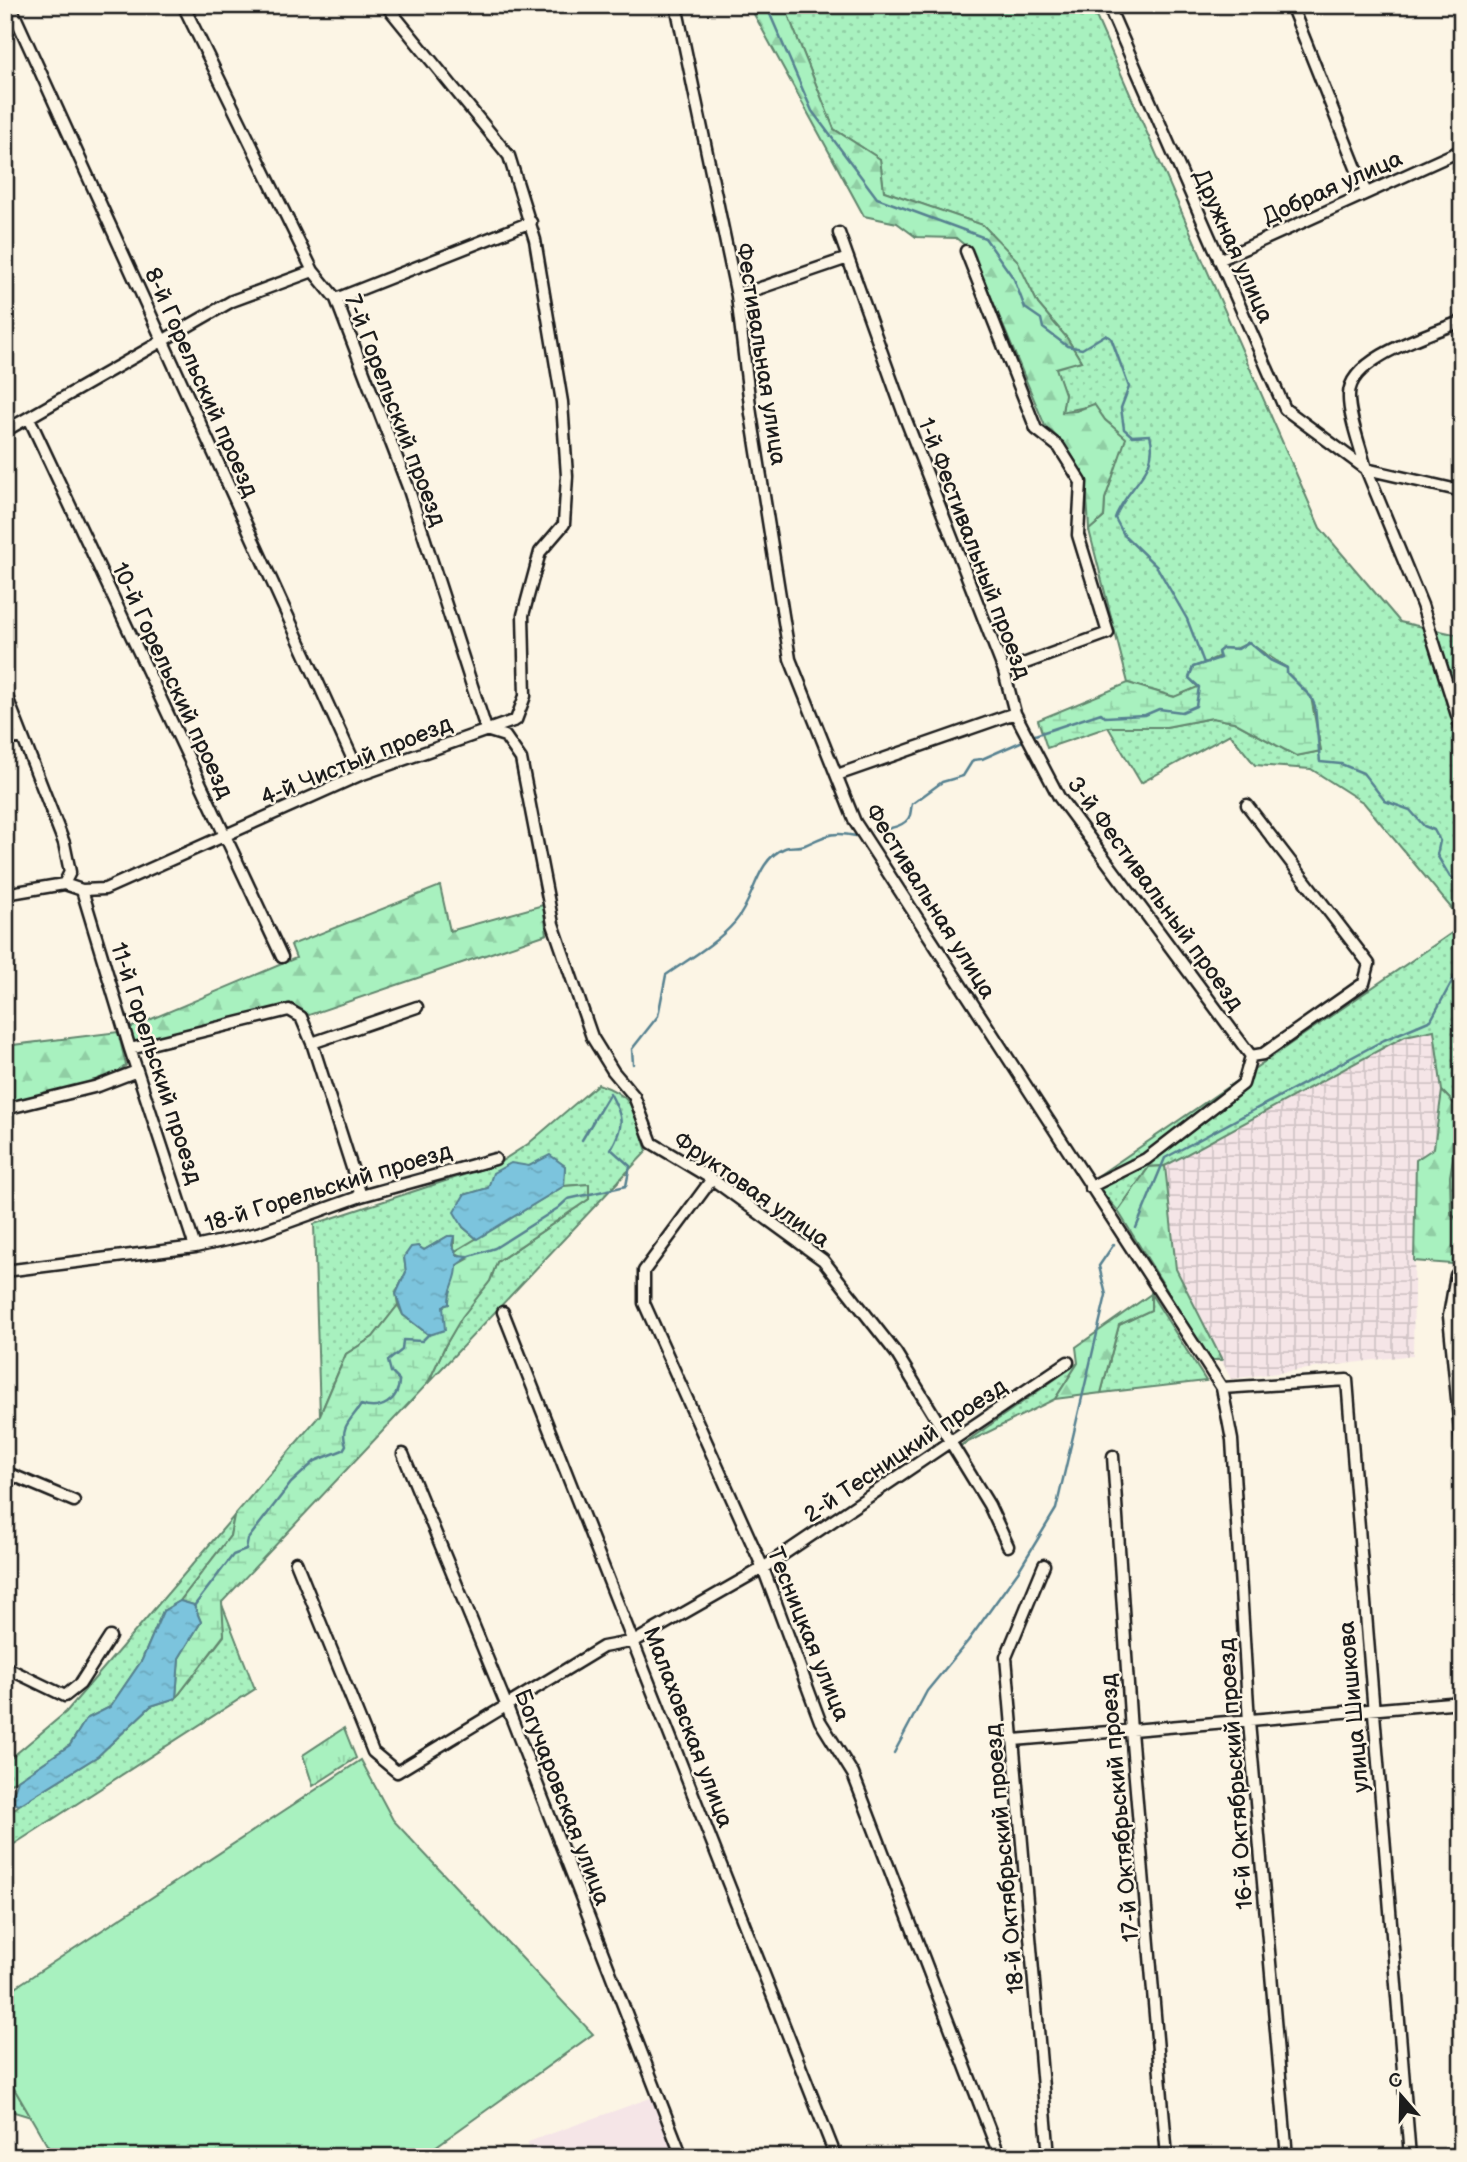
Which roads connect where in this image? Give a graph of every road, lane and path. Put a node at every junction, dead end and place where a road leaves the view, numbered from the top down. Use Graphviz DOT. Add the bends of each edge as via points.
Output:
graph roads {
  1 [pos="10,5"];
  2 [pos="183,5"];
  3 [pos="386,5"];
  4 [pos="676,5"];
  5 [pos="1108,5"];
  6 [pos="1291,5"];
  7 [pos="1460,5"];
  8 [pos="1462,11"];
  9 [pos="1462,150"];
  10 [pos="1366,193"];
  11 [pos="531,222"];
  12 [pos="839,233"];
  13 [pos="966,251"];
  14 [pos="848,258"];
  15 [pos="1219,260"];
  16 [pos="313,271"];
  17 [pos="737,296"];
  18 [pos="336,299"];
  19 [pos="1462,321"];
  20 [pos="162,342"];
  21 [pos="29,418"];
  22 [pos="5,430"];
  23 [pos="1366,469"];
  24 [pos="1462,491"];
  25 [pos="1004,671"];
  26 [pos="5,692"];
  27 [pos="1015,713"];
  28 [pos="486,730"];
  29 [pos="1462,731"];
  30 [pos="22,737"];
  31 [pos="5,740"];
  32 [pos="360,775"];
  33 [pos="837,775"];
  34 [pos="1247,805"];
  35 [pos="224,835"];
  36 [pos="64,884"];
  37 [pos="82,890"];
  38 [pos="5,894"];
  39 [pos="282,957"];
  40 [pos="417,1007"];
  41 [pos="312,1044"];
  42 [pos="130,1049"];
  43 [pos="1251,1056"];
  44 [pos="137,1071"];
  45 [pos="5,1110"];
  46 [pos="495,1158"];
  47 [pos="712,1179"];
  48 [pos="1090,1187"];
  49 [pos="360,1196"];
  50 [pos="195,1247"];
  51 [pos="5,1271"];
  52 [pos="1456,1275"];
  53 [pos="503,1312"];
  54 [pos="1068,1362"];
  55 [pos="1222,1388"];
  56 [pos="951,1443"];
  57 [pos="1462,1450"];
  58 [pos="403,1454"];
  59 [pos="1113,1456"];
  60 [pos="5,1472"];
  61 [pos="74,1501"];
  62 [pos="1008,1546"];
  63 [pos="296,1562"];
  64 [pos="1044,1565"];
  65 [pos="763,1568"];
  66 [pos="110,1637"];
  67 [pos="635,1641"];
  68 [pos="5,1667"];
  69 [pos="1462,1702"];
  70 [pos="506,1704"];
  71 [pos="1373,1711"];
  72 [pos="1249,1722"];
  73 [pos="1131,1731"];
  74 [pos="1014,1740"];
  75 [pos="682,2157"];
  76 [pos="836,2157"];
  77 [pos="1000,2157"];
  78 [pos="1049,2157"];
  79 [pos="1167,2157"];
  80 [pos="1287,2157"];
  81 [pos="1410,2157"];
  1 -- 20 [label="street, 8-й Горельский проезд"];
  2 -- 16 [label="street, 7-й Горельский проезд"];
  3 -- 11 [label="street" via="509,156"];
  4 -- 17 [label="street, Фестивальная улица"];
  5 -- 15 [label="street, Дружная улица"];
  6 -- 10 [label="street"];
  7 -- 8 [label="street"];
  9 -- 10 [label="street, Добрая улица"];
  10 -- 15 [label="street, Добрая улица"];
  11 -- 18 [label="street"];
  11 -- 28 [label="street, 4-й Чистый проезд" via="562,402 567,476 564,524 540,552 523,615 525,696 516,720"];
  12 -- 14 [label="street, 1-й Фестивальный проезд"];
  13 -- 25 [label="street" via="1036,429 1059,447 1081,482 1079,536 1108,633"];
  14 -- 17 [label="street"];
  14 -- 25 [label="street, 1-й Фестивальный проезд"];
  15 -- 23 [label="street, Дружная улица" via="1284,409"];
  16 -- 18 [label="street, 7-й Горельский проезд"];
  16 -- 20 [label="street" via="232,302"];
  17 -- 33 [label="street, Фестивальная улица" via="790,659"];
  18 -- 28 [label="street, 7-й Горельский проезд" via="408,487"];
  19 -- 23 [label="street" via="1384,354 1356,372 1349,394"];
  20 -- 21 [label="street"];
  20 -- 32 [label="street, 8-й Горельский проезд"];
  21 -- 22 [label="street"];
  21 -- 35 [label="street, 10-й Горельский проезд"];
  23 -- 24 [label="street"];
  23 -- 29 [label="street" via="1422,605"];
  25 -- 27 [label="street, 1-й Фестивальный проезд"];
  26 -- 30 [label="street"];
  27 -- 33 [label="street, 1-й Фестивальный проезд"];
  27 -- 43 [label="street, 3-й Фестивальный проезд" via="1059,797"];
  28 -- 32 [label="street, 4-й Чистый проезд"];
  28 -- 47 [label="street, Фруктовая улица" via="505,736 521,759 553,924 592,1037 634,1096 652,1143"];
  30 -- 31 [label="street"];
  30 -- 36 [label="street" via="64,843 70,872"];
  32 -- 35 [label="street, 4-й Чистый проезд"];
  33 -- 48 [label="street, Фестивальная улица" via="855,822"];
  34 -- 43 [label="street" via="1369,964 1364,983 1263,1054"];
  35 -- 37 [label="street, 4-й Чистый проезд" via="105,889"];
  35 -- 39 [label="street, 10-й Горельский проезд"];
  36 -- 37 [label="street, 4-й Чистый проезд"];
  36 -- 38 [label="street, 4-й Чистый проезд"];
  37 -- 42 [label="street, 11-й Горельский проезд"];
  40 -- 41 [label="street"];
  41 -- 42 [label="street" via="301,1017 289,1010"];
  41 -- 49 [label="street"];
  42 -- 44 [label="street, 11-й Горельский проезд"];
  43 -- 48 [label="street" via="1243,1084 1146,1159"];
  44 -- 45 [label="street"];
  44 -- 50 [label="street, 11-й Горельский проезд"];
  46 -- 49 [label="street, 18-й Горельский проезд"];
  47 -- 56 [label="street, Фруктовая улица" via="823,1260 896,1353"];
  47 -- 65 [label="street, Тесницкая улица" via="644,1271 644,1303"];
  48 -- 55 [label="street, Фестивальная улица"];
  49 -- 50 [label="street, 18-й Горельский проезд" via="258,1233"];
  50 -- 51 [label="street, 18-й Горельский проезд"];
  52 -- 57 [label="street" via="1449,1316"];
  53 -- 67 [label="street, Малаховская улица"];
  54 -- 56 [label="street, 2-й Тесницкий проезд"];
  55 -- 71 [label="street, улица Шишкова" via="1347,1380"];
  55 -- 72 [label="street, 16-й Октябрьский проезд" via="1232,1440"];
  56 -- 62 [label="street, Фруктовая улица" via="989,1504"];
  56 -- 65 [label="street, 2-й Тесницкий проезд"];
  58 -- 70 [label="street, Богучаровская улица"];
  59 -- 73 [label="street, 17-й Октябрьский проезд"];
  60 -- 61 [label="street"];
  63 -- 70 [label="street, 2-й Тесницкий проезд" via="373,1752 397,1772"];
  64 -- 74 [label="street, 18-й Октябрьский проезд" via="1006,1657"];
  65 -- 67 [label="street, 2-й Тесницкий проезд"];
  65 -- 77 [label="street, Тесницкая улица" via="820,1721 853,1774"];
  66 -- 68 [label="street" via="80,1684 65,1696"];
  67 -- 70 [label="street, 2-й Тесницкий проезд" via="603,1647"];
  67 -- 76 [label="street, Малаховская улица"];
  69 -- 71 [label="street"];
  70 -- 75 [label="street, Богучаровская улица"];
  71 -- 72 [label="street"];
  71 -- 81 [label="street, улица Шишкова"];
  72 -- 73 [label="street"];
  72 -- 80 [label="street, 16-й Октябрьский проезд"];
  73 -- 74 [label="street"];
  73 -- 79 [label="street, 17-й Октябрьский проезд"];
  74 -- 78 [label="street, 18-й Октябрьский проезд"];
}
